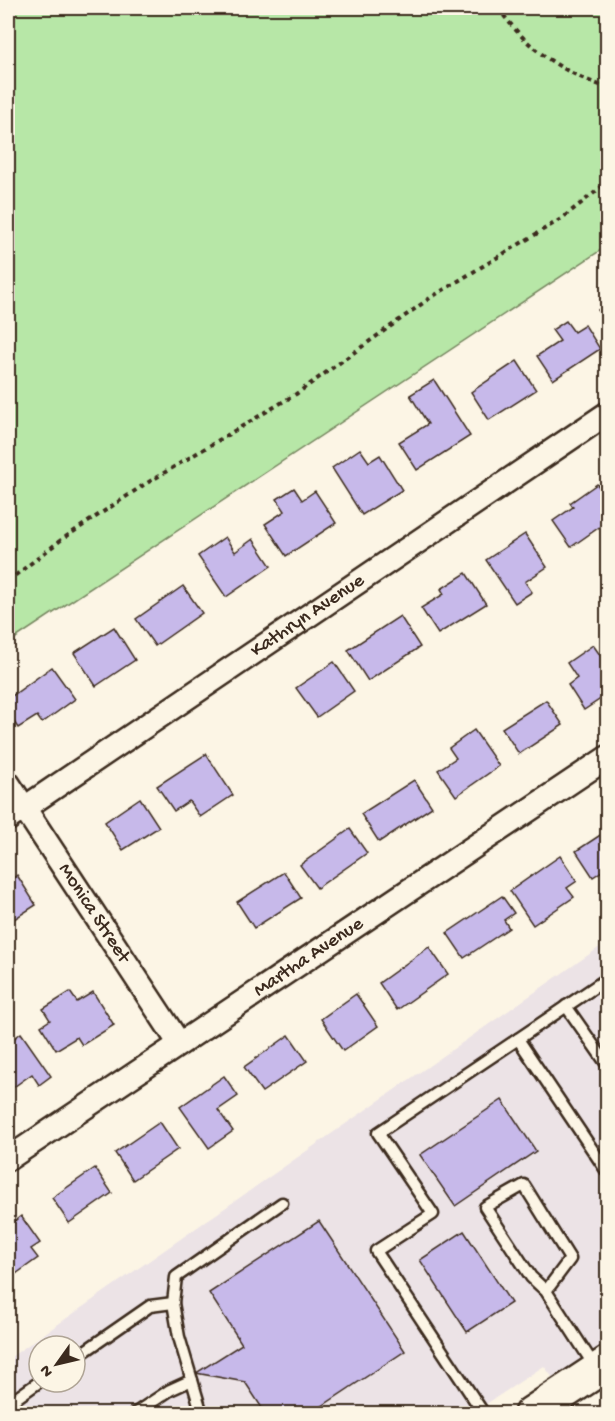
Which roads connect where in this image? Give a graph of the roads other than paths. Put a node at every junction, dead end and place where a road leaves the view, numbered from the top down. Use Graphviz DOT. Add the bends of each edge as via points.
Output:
graph roads {
  1 [pos="608,413"];
  2 [pos="608,757"];
  3 [pos="8,783"];
  4 [pos="16,813"];
  5 [pos="608,978"];
  6 [pos="566,1006"];
  7 [pos="518,1039"];
  8 [pos="179,1043"];
  9 [pos="608,1066"];
  10 [pos="8,1159"];
  11 [pos="608,1173"];
  12 [pos="282,1203"];
  13 [pos="546,1292"];
  14 [pos="173,1303"];
  15 [pos="87,1350"];
  16 [pos="602,1366"];
  17 [pos="192,1380"];
  18 [pos="27,1391"];
  19 [pos="8,1404"];
  20 [pos="134,1413"];
  21 [pos="202,1413"];
  22 [pos="484,1413"];
  23 [pos="531,1413"];
  1 -- 4 [label="street, Kathryn Avenue"];
  2 -- 8 [label="street, Martha Avenue"];
  3 -- 4 [label="street, Monica Street"];
  4 -- 8 [label="street, Monica Street"];
  5 -- 6 [label="lane"];
  6 -- 7 [label="lane"];
  6 -- 9 [label="lane"];
  7 -- 11 [label="lane"];
  7 -- 22 [label="lane" via="378,1133 433,1214 376,1251"];
  8 -- 10 [label="street, Martha Avenue"];
  12 -- 14 [label="lane" via="176,1277"];
  13 -- 13 [label="lane" via="531,1277 486,1208 524,1185 570,1259"];
  13 -- 16 [label="lane"];
  14 -- 15 [label="lane" via="150,1306"];
  14 -- 17 [label="lane"];
  16 -- 23 [label="main road"];
  17 -- 20 [label="lane"];
  17 -- 21 [label="lane"];
  18 -- 19 [label="lane"];
}
